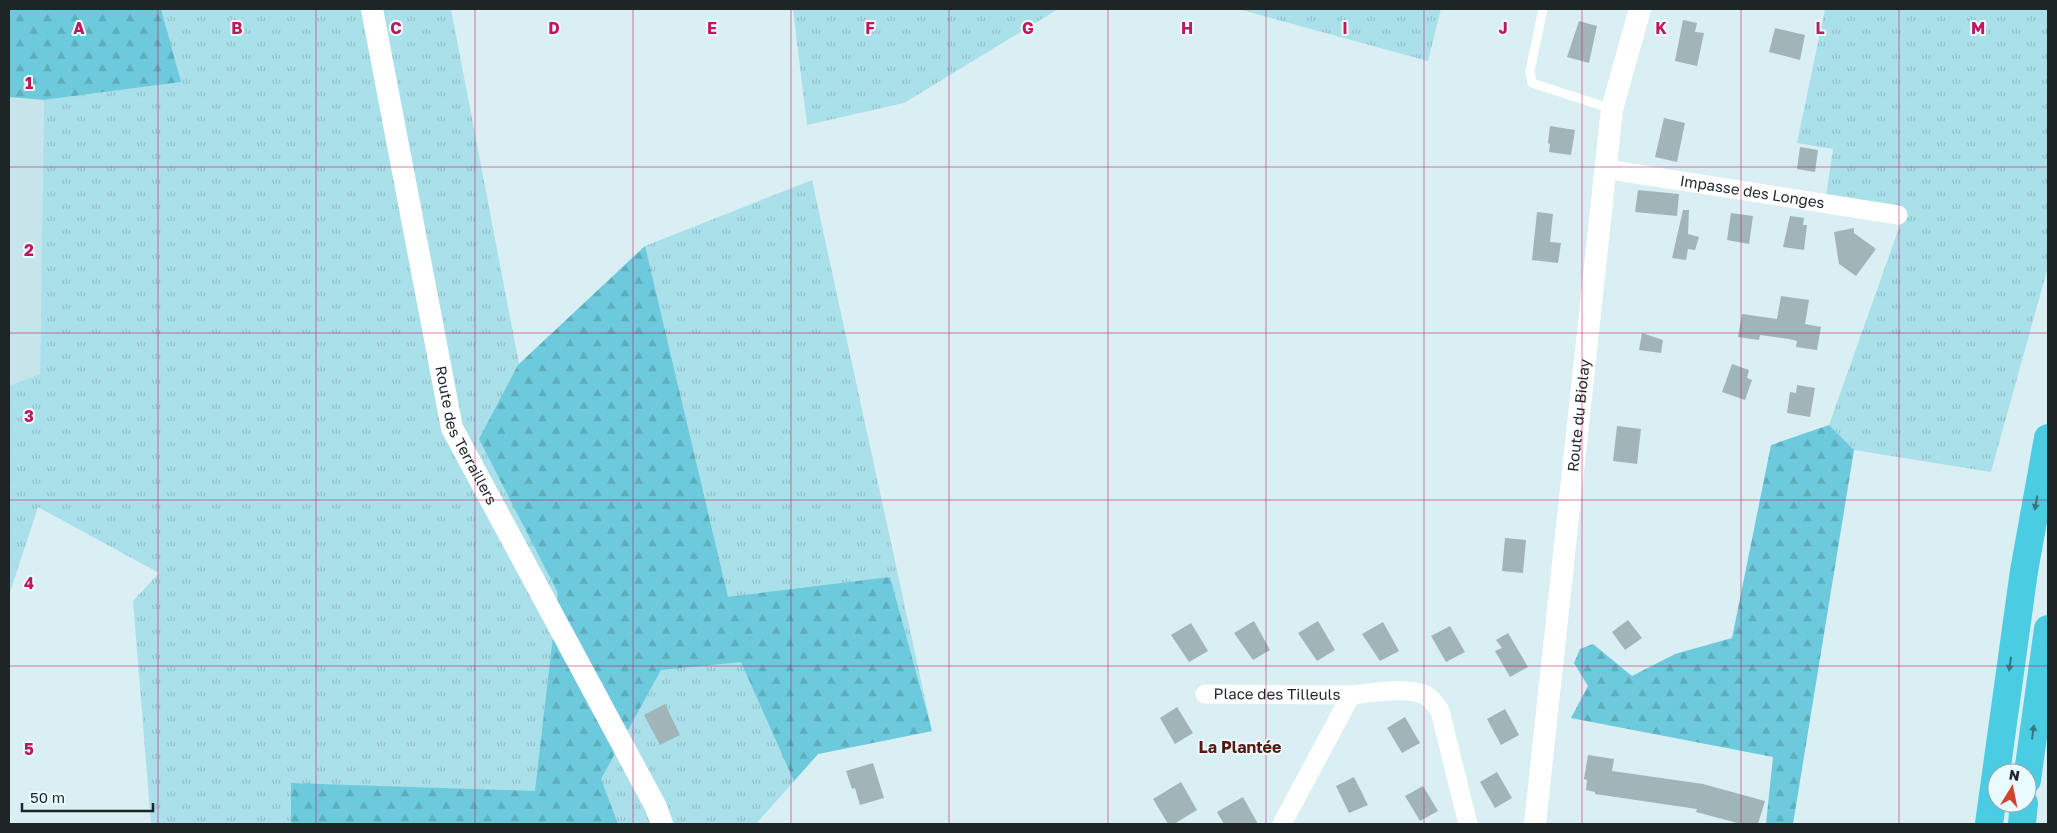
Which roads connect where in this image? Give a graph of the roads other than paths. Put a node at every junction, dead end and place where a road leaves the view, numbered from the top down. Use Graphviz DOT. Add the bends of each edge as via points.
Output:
graph roads {
  1 [pos="372,9"];
  2 [pos="1543,9"];
  3 [pos="1640,9"];
  4 [pos="1612,109"];
  5 [pos="1605,169"];
  6 [pos="1898,215"];
  7 [pos="2048,438"];
  8 [pos="2048,629"];
  9 [pos="1205,694"];
  10 [pos="1351,694"];
  11 [pos="2029,763"];
  12 [pos="662,824"];
  13 [pos="1282,824"];
  14 [pos="1468,824"];
  15 [pos="1535,824"];
  16 [pos="1989,824"];
  1 -- 12 [label="street, Route des Terraillers" via="452,428 648,791"];
  2 -- 4 [label="lane" via="1530,71 1532,83"];
  3 -- 4 [label="street, Route du Biolay"];
  4 -- 5 [label="street, Route du Biolay"];
  5 -- 6 [label="street, Impasse des Longes"];
  5 -- 15 [label="street, Route du Biolay"];
  7 -- 16 [label="highway, one-way" via="2024,571"];
  11 -- 8 [label="highway, one-way"];
  9 -- 10 [label="street, Place des Tilleuls"];
  10 -- 13 [label="street"];
  10 -- 14 [label="street, Place des Tilleuls" via="1404,691 1423,694 1434,702 1440,711"];
}
